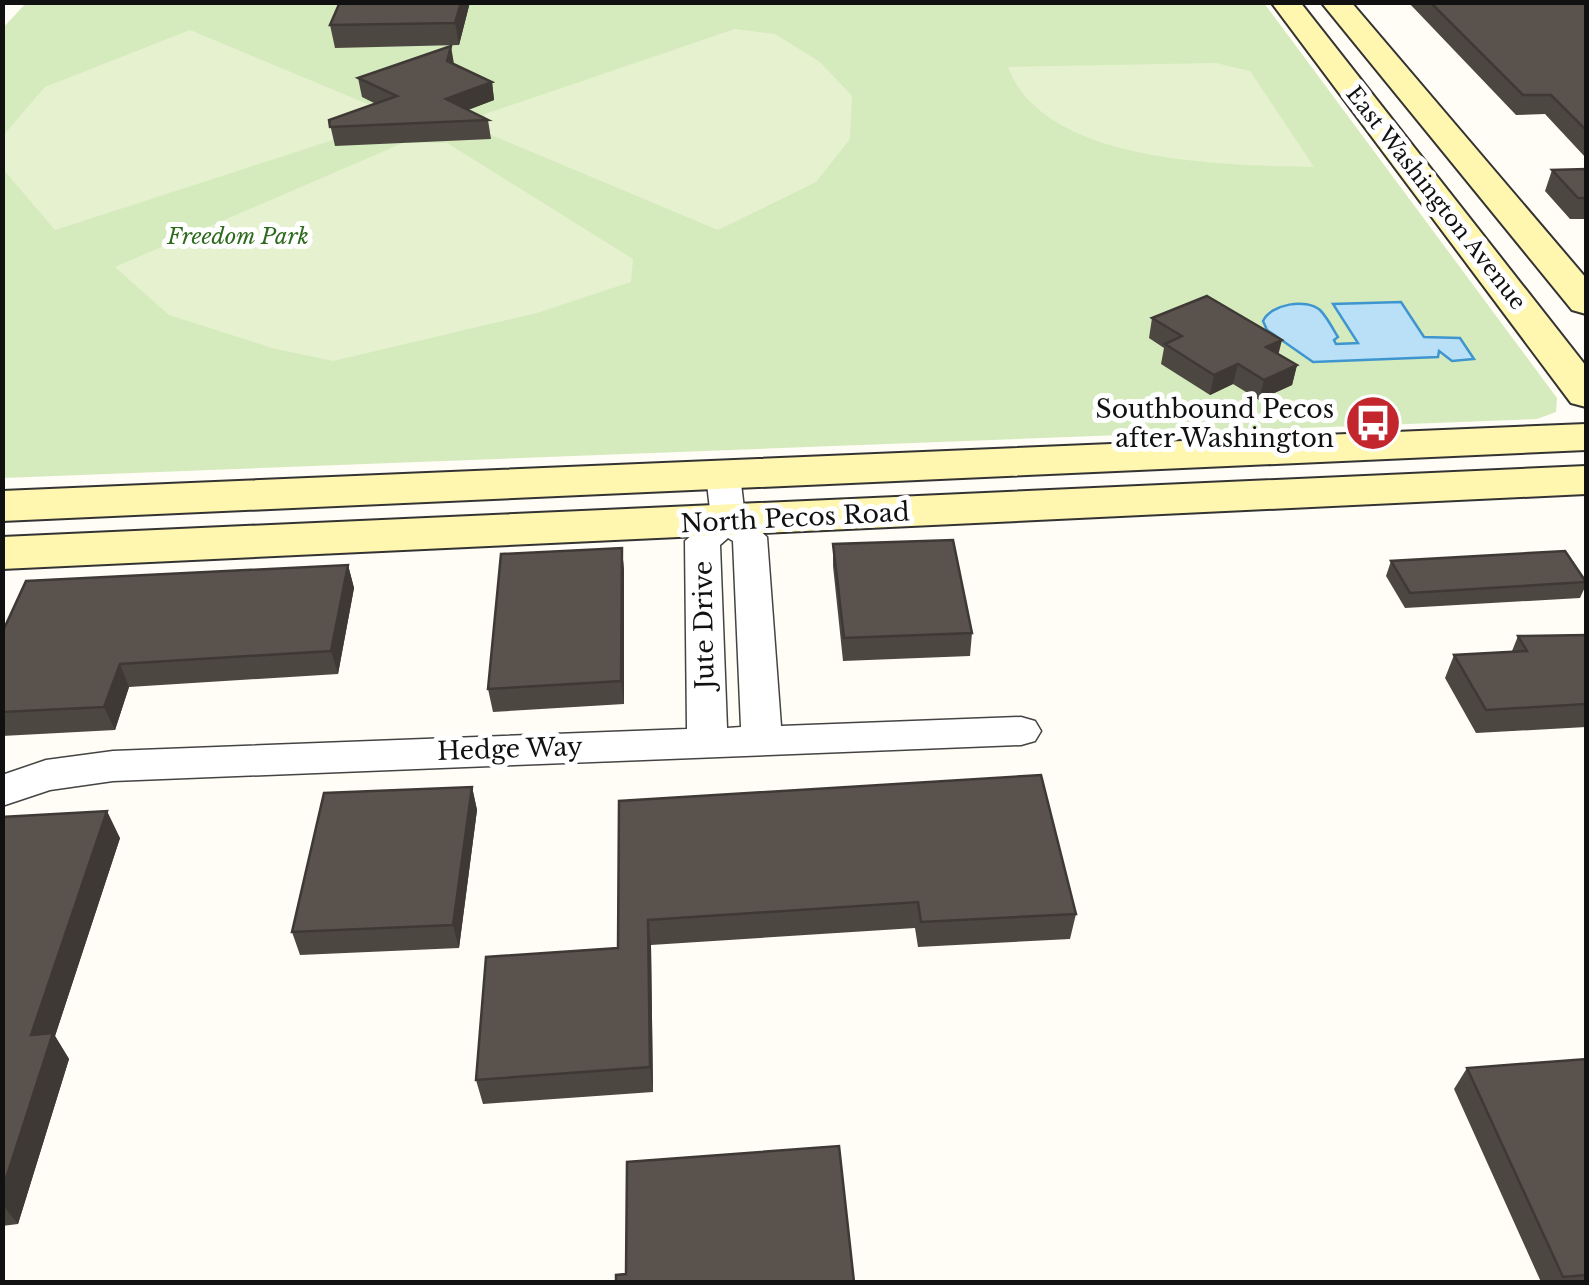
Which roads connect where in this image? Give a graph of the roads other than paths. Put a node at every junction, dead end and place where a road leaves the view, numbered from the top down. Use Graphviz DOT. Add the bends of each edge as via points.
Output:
graph roads {
  1 [pos="1284,2"];
  2 [pos="1302,2"];
  3 [pos="1335,2"];
  4 [pos="1433,119"];
  5 [pos="1454,223"];
  6 [pos="1586,302"];
  7 [pos="1586,342"];
  8 [pos="1586,394"];
  9 [pos="1586,437"];
  10 [pos="1586,480"];
  11 [pos="446,487"];
  12 [pos="725,498"];
  13 [pos="2,506"];
  14 [pos="2,552"];
  15 [pos="1021,732"];
  16 [pos="762,739"];
  17 [pos="708,741"];
  18 [pos="2,791"];
  1 -- 5 [label="main road, East Washington Avenue"];
  2 -- 4 [label="main road" via="1382,83"];
  3 -- 4 [label="main road, East Washington Avenue"];
  4 -- 6 [label="main road, East Washington Avenue"];
  5 -- 7 [label="main road" via="1528,270"];
  5 -- 8 [label="main road, East Washington Avenue"];
  9 -- 12 [label="main road, North Pecos Road"];
  10 -- 12 [label="main road, North Pecos Road"];
  11 -- 12 [label="main road, North Pecos Road"];
  11 -- 13 [label="main road, North Pecos Road"];
  11 -- 14 [label="main road" via="432,504 410,511 164,524"];
  12 -- 14 [label="main road, North Pecos Road"];
  12 -- 16 [label="street, Jute Drive" via="750,537"];
  12 -- 17 [label="street, Jute Drive" via="702,541"];
  15 -- 16 [label="street, Hedge Way"];
  16 -- 17 [label="street, Hedge Way"];
  17 -- 18 [label="street, Hedge Way" via="113,766 46,775"];
}
